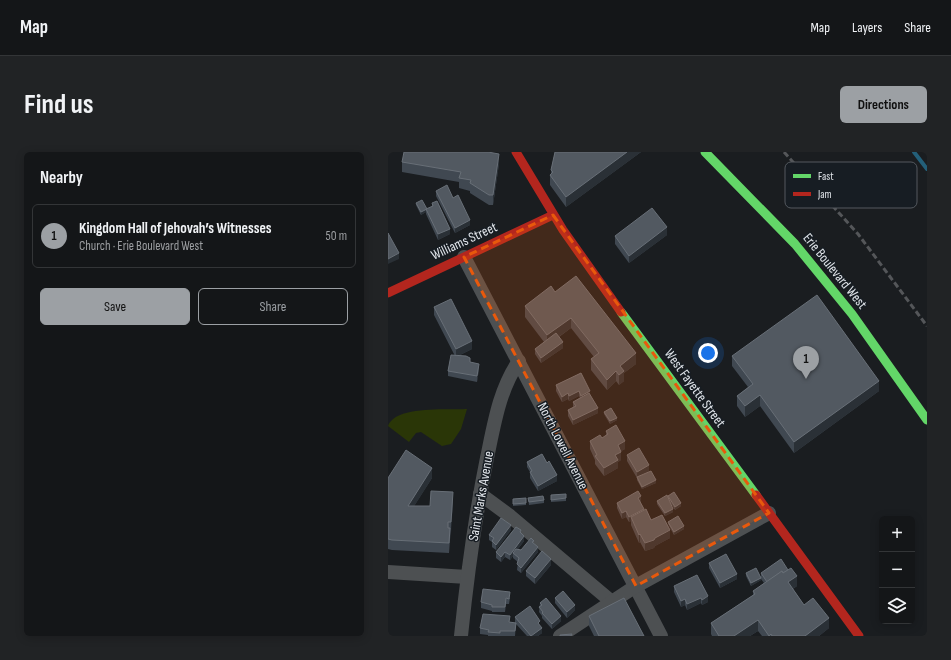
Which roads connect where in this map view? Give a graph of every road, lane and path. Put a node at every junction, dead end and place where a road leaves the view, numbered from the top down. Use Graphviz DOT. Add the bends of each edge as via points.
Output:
graph roads {
  1 [pos="516,152"];
  2 [pos="706,152"];
  3 [pos="553,215"];
  4 [pos="464,257"];
  5 [pos="388,293"];
  6 [pos="519,361"];
  7 [pos="927,420"];
  8 [pos="480,494"];
  9 [pos="769,513"];
  10 [pos="388,572"];
  11 [pos="467,577"];
  12 [pos="636,586"];
  13 [pos="612,602"];
  14 [pos="461,636"];
  15 [pos="560,636"];
  16 [pos="661,636"];
  17 [pos="859,636"];
  1 -- 3 [label="street, West Fayette Street"];
  2 -- 7 [label="street, Erie Boulevard West" via="805,255 852,314"];
  3 -- 4 [label="street, Williams Street"];
  3 -- 9 [label="street, West Fayette Street"];
  4 -- 5 [label="street, Williams Street"];
  4 -- 6 [label="street, North Lowell Avenue"];
  6 -- 8 [label="street, Saint Marks Avenue" via="511,373 497,409"];
  6 -- 12 [label="street, North Lowell Avenue"];
  8 -- 11 [label="street, Saint Marks Avenue"];
  8 -- 13 [label="street"];
  9 -- 12 [label="street"];
  9 -- 17 [label="street, West Fayette Street"];
  10 -- 11 [label="street"];
  11 -- 14 [label="street, Saint Marks Avenue"];
  12 -- 13 [label="street"];
  12 -- 16 [label="street, North Lowell Avenue"];
  13 -- 15 [label="street"];
}
